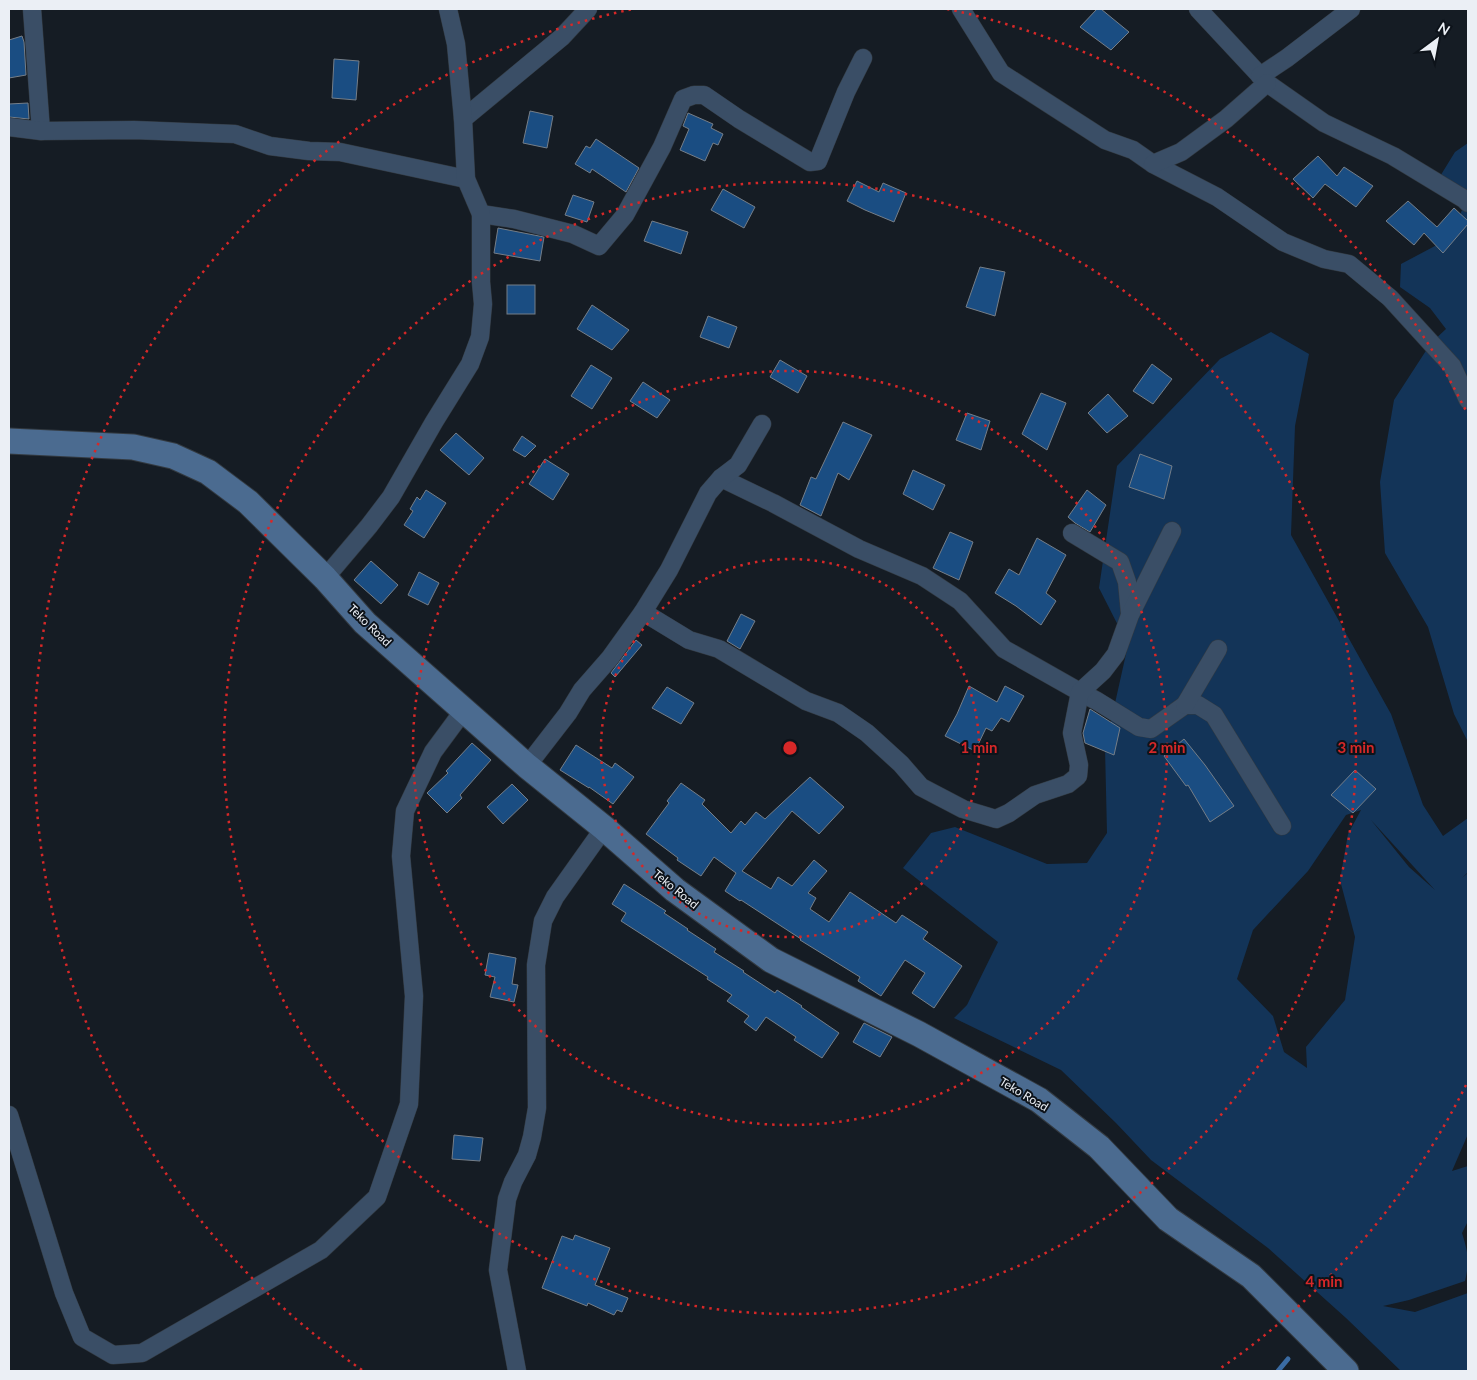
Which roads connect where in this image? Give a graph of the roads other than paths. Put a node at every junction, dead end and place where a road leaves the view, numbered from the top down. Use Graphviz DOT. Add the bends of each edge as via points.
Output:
graph roads {
  1 [pos="32,9"];
  2 [pos="448,9"];
  3 [pos="588,9"];
  4 [pos="962,9"];
  5 [pos="1198,9"];
  6 [pos="1351,9"];
  7 [pos="863,58"];
  8 [pos="1264,80"];
  9 [pos="463,119"];
  10 [pos="9,127"];
  11 [pos="41,131"];
  12 [pos="1153,164"];
  13 [pos="466,178"];
  14 [pos="1468,203"];
  15 [pos="481,214"];
  16 [pos="1468,400"];
  17 [pos="762,424"];
  18 [pos="9,442"];
  19 [pos="721,478"];
  20 [pos="1172,531"];
  21 [pos="1072,533"];
  22 [pos="326,578"];
  23 [pos="643,612"];
  24 [pos="1130,615"];
  25 [pos="1218,648"];
  26 [pos="1080,692"];
  27 [pos="1185,705"];
  28 [pos="464,710"];
  29 [pos="527,766"];
  30 [pos="1282,826"];
  31 [pos="604,828"];
  32 [pos="9,1115"];
  33 [pos="517,1371"];
  34 [pos="1346,1371"];
  1 -- 11 [label="street"];
  2 -- 9 [label="street" via="456,44"];
  3 -- 9 [label="street" via="562,36"];
  4 -- 12 [label="street" via="1001,73 1105,140 1133,150"];
  5 -- 8 [label="street"];
  6 -- 8 [label="street" via="1287,58"];
  7 -- 15 [label="street" via="818,161 810,162 704,95 694,95 683,99 662,147 624,216 599,246 573,234"];
  8 -- 12 [label="street" via="1226,119 1181,152"];
  8 -- 14 [label="street" via="1324,123 1393,156"];
  9 -- 13 [label="street"];
  10 -- 11 [label="street"];
  11 -- 13 [label="street" via="235,134 270,146 340,152"];
  12 -- 16 [label="street" via="1217,198 1283,242 1324,259 1349,264 1390,298 1452,366"];
  13 -- 15 [label="street"];
  15 -- 22 [label="street" via="483,304 480,337 470,364 391,498"];
  17 -- 19 [label="street" via="738,465"];
  18 -- 22 [label="street, Teko Road" via="133,447 172,456 208,472 248,502"];
  19 -- 23 [label="street" via="708,493 669,570"];
  19 -- 26 [label="street" via="859,549 922,576 960,601 1004,649"];
  20 -- 24 [label="street"];
  21 -- 24 [label="street" via="1120,562 1128,582"];
  22 -- 28 [label="street, Teko Road" via="365,623"];
  23 -- 26 [label="street" via="689,640 719,649 806,701 838,713 867,733 921,787 963,809 996,819 1035,795 1068,784 1078,776 1079,765 1072,734"];
  23 -- 29 [label="street"];
  24 -- 26 [label="street" via="1116,654"];
  25 -- 27 [label="street"];
  26 -- 27 [label="street" via="1140,727 1151,729"];
  27 -- 30 [label="street" via="1198,705 1214,715"];
  28 -- 29 [label="street, Teko Road"];
  28 -- 32 [label="street" via="433,752 405,811 401,856 414,996 409,1104 377,1197 321,1250 142,1353 113,1354 82,1336 64,1293"];
  29 -- 31 [label="street, Teko Road"];
  31 -- 33 [label="street" via="543,921 536,965 536,1108 527,1155 507,1199 498,1270"];
  31 -- 34 [label="street, Teko Road" via="675,890 771,960 919,1034 1040,1100 1099,1147 1168,1219 1250,1276"];
}
